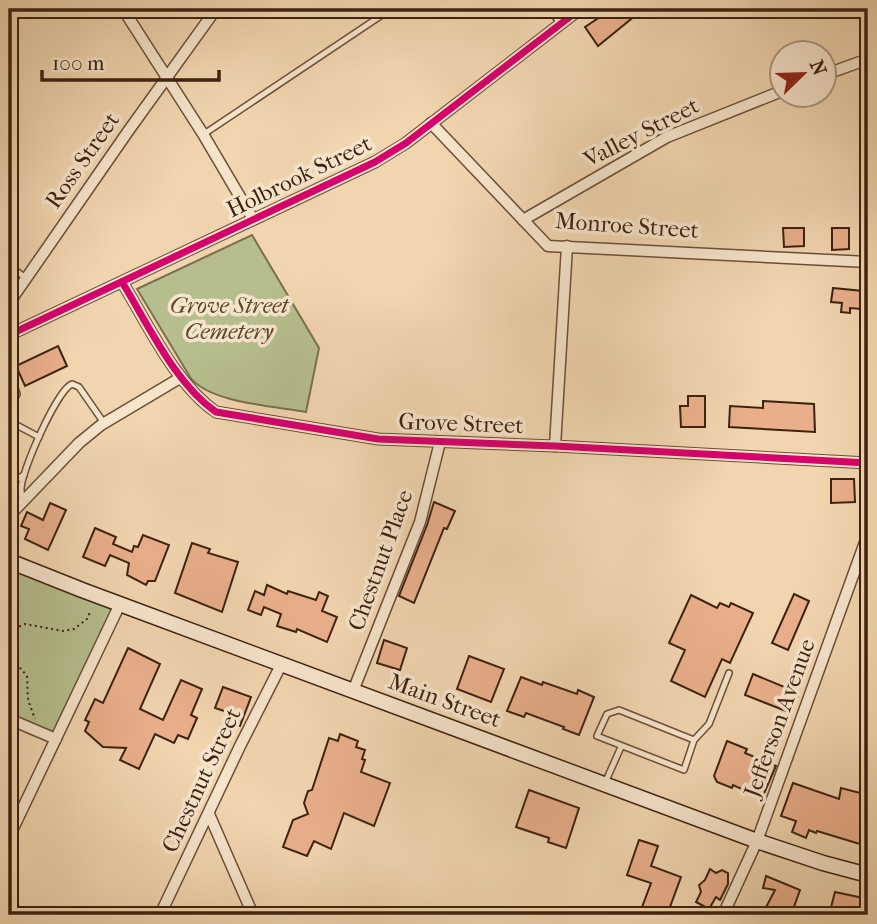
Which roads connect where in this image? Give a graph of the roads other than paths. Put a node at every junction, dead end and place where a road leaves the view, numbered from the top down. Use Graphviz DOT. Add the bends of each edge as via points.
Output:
graph roads {
  1 [pos="123,9"];
  2 [pos="216,9"];
  3 [pos="391,9"];
  4 [pos="553,9"];
  5 [pos="580,9"];
  6 [pos="562,22"];
  7 [pos="868,59"];
  8 [pos="838,70"];
  9 [pos="167,76"];
  10 [pos="768,97"];
  11 [pos="431,123"];
  12 [pos="203,134"];
  13 [pos="253,219"];
  14 [pos="523,219"];
  15 [pos="567,246"];
  16 [pos="868,262"];
  17 [pos="9,266"];
  18 [pos="26,278"];
  19 [pos="122,282"];
  20 [pos="9,303"];
  21 [pos="9,335"];
  22 [pos="180,378"];
  23 [pos="9,382"];
  24 [pos="9,409"];
  25 [pos="9,421"];
  26 [pos="104,423"];
  27 [pos="39,438"];
  28 [pos="440,442"];
  29 [pos="555,446"];
  30 [pos="868,463"];
  31 [pos="24,475"];
  32 [pos="9,484"];
  33 [pos="22,501"];
  34 [pos="9,516"];
  35 [pos="868,534"];
  36 [pos="9,561"];
  37 [pos="120,604"];
  38 [pos="282,663"];
  39 [pos="729,673"];
  40 [pos="353,691"];
  41 [pos="9,719"];
  42 [pos="55,739"];
  43 [pos="694,740"];
  44 [pos="621,747"];
  45 [pos="605,783"];
  46 [pos="209,814"];
  47 [pos="9,837"];
  48 [pos="757,841"];
  49 [pos="868,875"];
  50 [pos="160,915"];
  51 [pos="253,915"];
  52 [pos="723,915"];
  1 -- 9 [label="street"];
  2 -- 9 [label="street, Ross Street"];
  3 -- 12 [label="lane"];
  4 -- 6 [label="street"];
  5 -- 6 [label="street, Holbrook Street"];
  6 -- 11 [label="street, Holbrook Street"];
  7 -- 8 [label="street"];
  9 -- 12 [label="street"];
  9 -- 18 [label="street, Ross Street"];
  10 -- 14 [label="street, Valley Street" via="667,137"];
  11 -- 13 [label="street, Holbrook Street" via="374,162"];
  11 -- 14 [label="street, Monroe Street"];
  12 -- 13 [label="street"];
  13 -- 19 [label="street, Holbrook Street"];
  14 -- 15 [label="street, Monroe Street" via="548,246"];
  15 -- 16 [label="street, Monroe Street"];
  15 -- 29 [label="street"];
  17 -- 18 [label="lane"];
  18 -- 20 [label="street, Ross Street"];
  19 -- 21 [label="street, Holbrook Street"];
  19 -- 22 [label="street, Grove Street"];
  22 -- 26 [label="street"];
  22 -- 28 [label="street, Grove Street" via="216,412 378,439"];
  23 -- 24 [label="lane" via="17,394"];
  25 -- 27 [label="lane"];
  26 -- 27 [label="lane" via="79,387 72,384 59,397"];
  26 -- 33 [label="street"];
  27 -- 31 [label="lane"];
  28 -- 29 [label="street, Grove Street"];
  28 -- 40 [label="street, Chestnut Place" via="420,522"];
  29 -- 30 [label="street, Grove Street"];
  31 -- 32 [label="lane"];
  31 -- 33 [label="lane"];
  33 -- 34 [label="street"];
  35 -- 48 [label="street, Jefferson Avenue"];
  36 -- 37 [label="main road, Main Street"];
  37 -- 38 [label="main road, Main Street"];
  37 -- 42 [label="street"];
  38 -- 40 [label="main road, Main Street"];
  38 -- 46 [label="street, Chestnut Street"];
  39 -- 43 [label="lane" via="709,724"];
  40 -- 45 [label="main road, Main Street"];
  41 -- 42 [label="street"];
  42 -- 47 [label="street"];
  43 -- 44 [label="lane" via="684,770"];
  43 -- 44 [label="lane" via="620,710 607,713 597,736"];
  44 -- 45 [label="lane"];
  45 -- 48 [label="main road, Main Street"];
  46 -- 50 [label="street, Chestnut Street"];
  46 -- 51 [label="street"];
  48 -- 49 [label="main road, Main Street"];
  48 -- 52 [label="street, Jefferson Avenue"];
}
